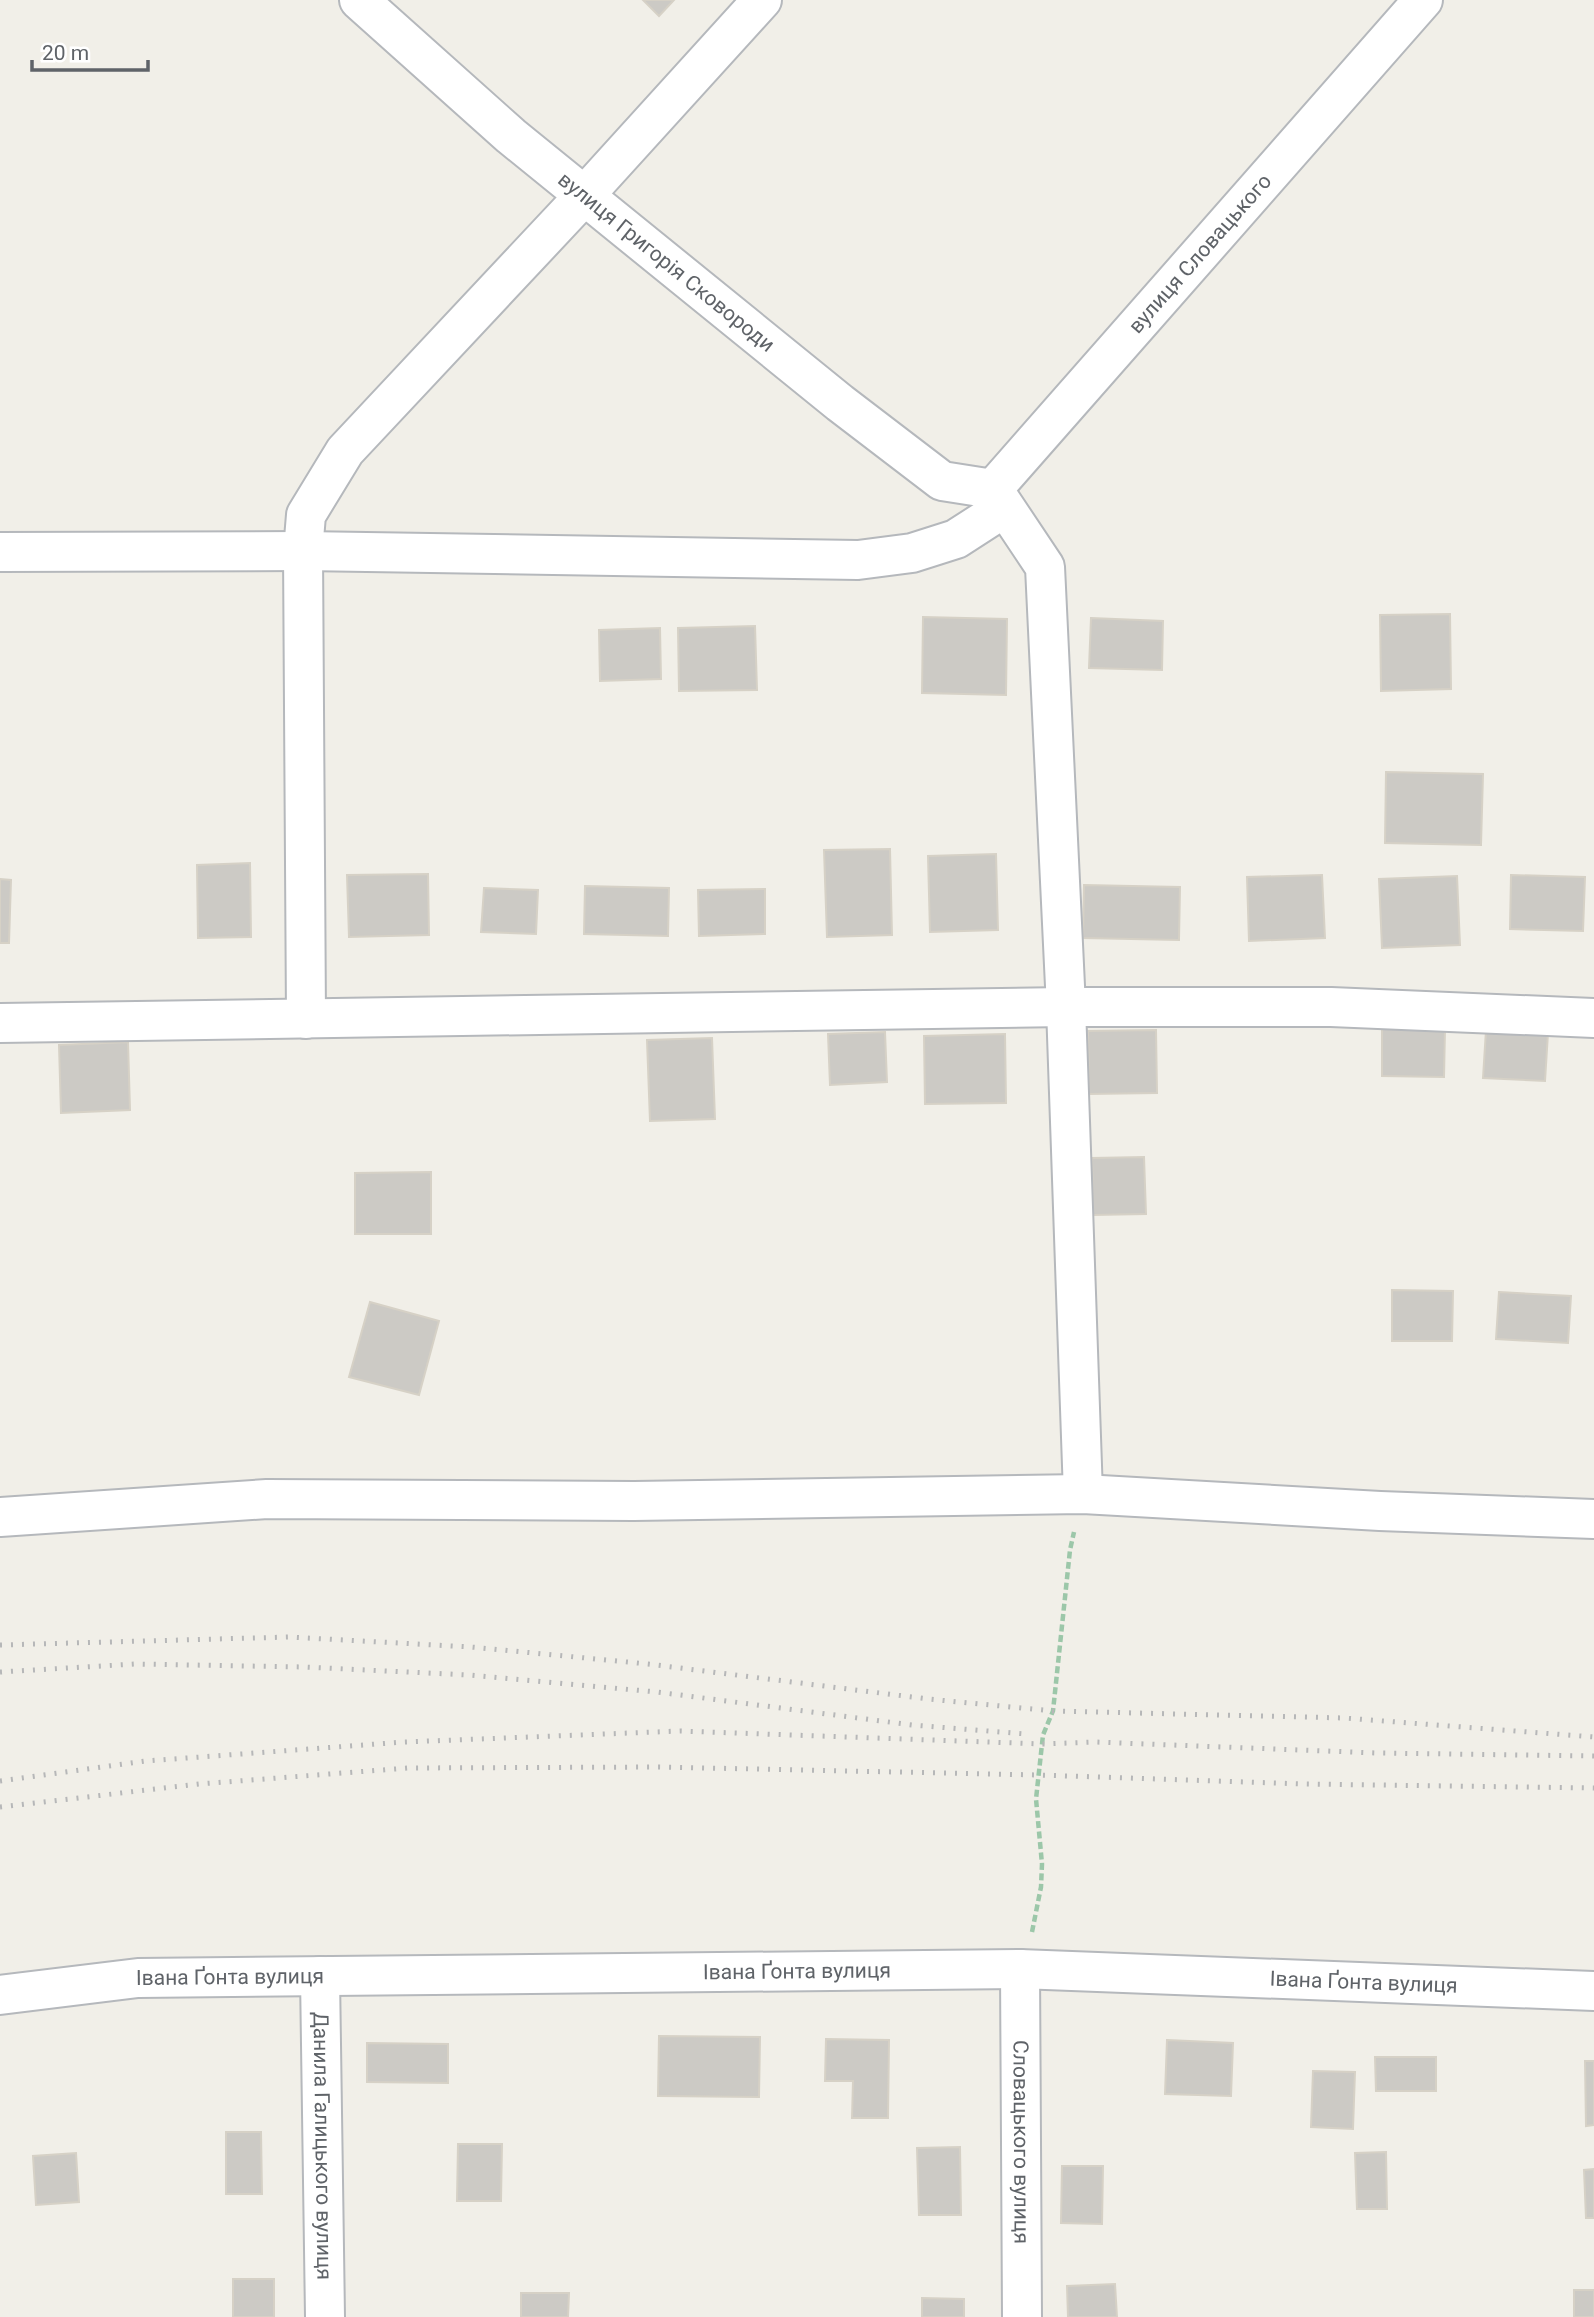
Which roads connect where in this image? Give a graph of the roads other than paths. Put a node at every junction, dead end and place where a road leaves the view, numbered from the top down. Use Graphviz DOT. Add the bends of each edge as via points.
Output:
graph roads {
  1 [pos="359,0"];
  2 [pos="762,0"];
  3 [pos="1423,0"];
  4 [pos="584,196"];
  5 [pos="998,499"];
  6 [pos="303,551"];
  7 [pos="0,552"];
  8 [pos="1066,1007"];
  9 [pos="1594,1018"];
  10 [pos="306,1019"];
  11 [pos="0,1023"];
  12 [pos="1083,1494"];
  13 [pos="0,1517"];
  14 [pos="1594,1519"];
  15 [pos="1020,1969"];
  16 [pos="320,1976"];
  17 [pos="1594,1991"];
  18 [pos="0,1995"];
  19 [pos="325,2317"];
  20 [pos="1022,2317"];
  1 -- 4 [label="street, вулиця Григорія Сковороди"];
  2 -- 4 [label="street"];
  3 -- 5 [label="street, вулиця Словацького"];
  4 -- 5 [label="street, вулиця Григорія Сковороди" via="942,481"];
  4 -- 6 [label="street" via="345,451 306,515"];
  5 -- 6 [label="street, вулиця Словацького" via="956,539 912,553 858,560"];
  5 -- 8 [label="street" via="1045,567"];
  6 -- 7 [label="street, вулиця Словацького"];
  6 -- 10 [label="street"];
  8 -- 9 [label="street" via="1331,1007"];
  8 -- 10 [label="street"];
  8 -- 12 [label="street"];
  10 -- 11 [label="street"];
  12 -- 13 [label="street" via="634,1501 267,1499"];
  12 -- 14 [label="street"];
  15 -- 16 [label="street, Івана Ґонта вулиця"];
  15 -- 17 [label="street, Івана Ґонта вулиця"];
  15 -- 20 [label="street, Словацького вулиця"];
  16 -- 18 [label="street, Івана Ґонта вулиця" via="138,1978"];
  16 -- 19 [label="street, Данила Галицького вулиця"];
}
